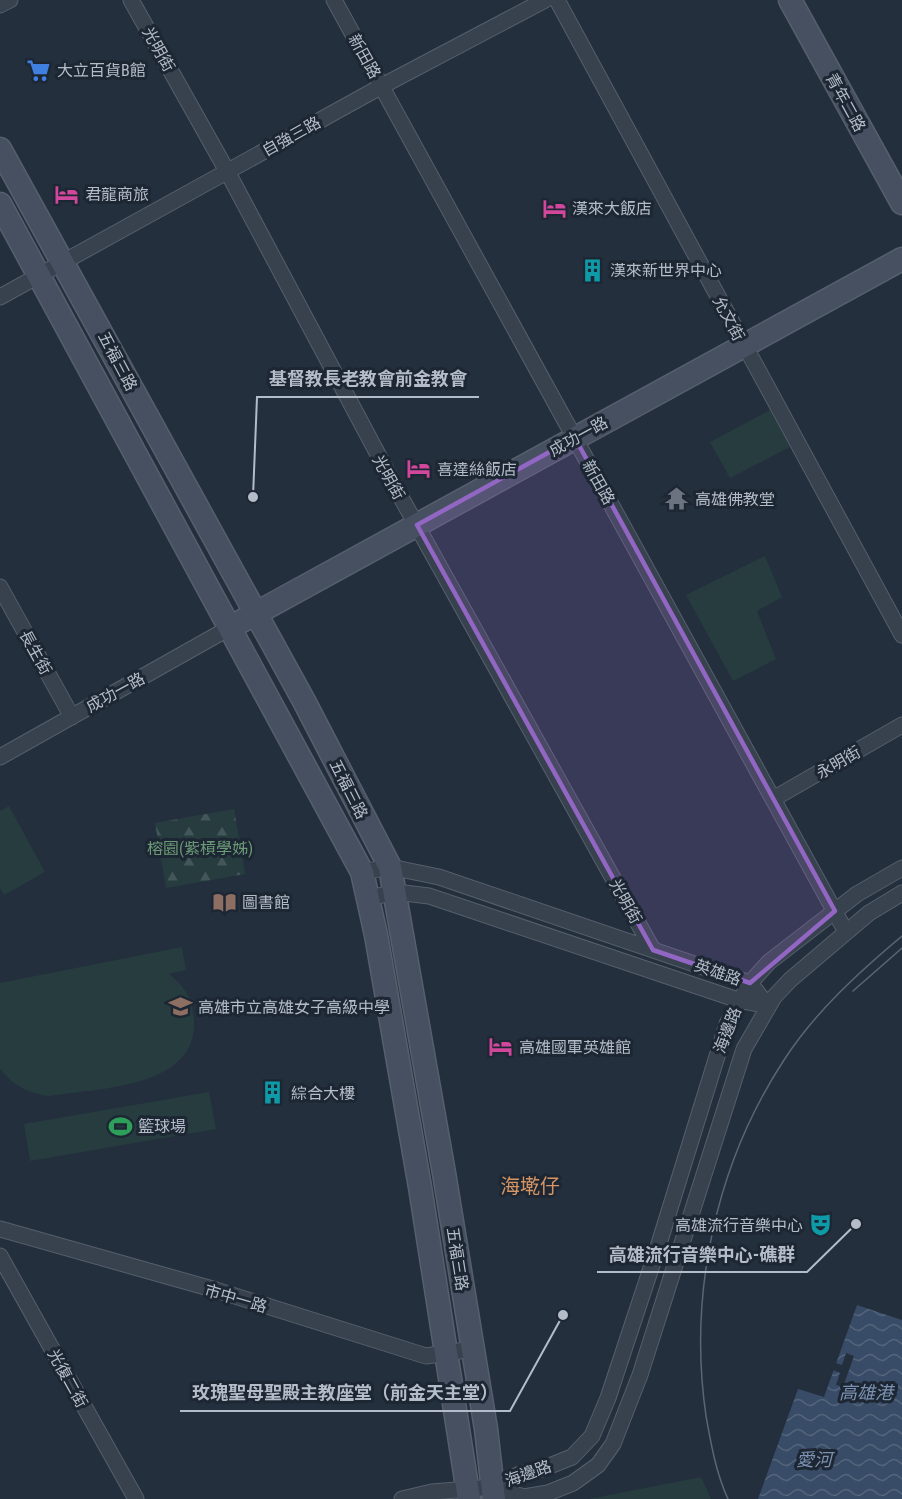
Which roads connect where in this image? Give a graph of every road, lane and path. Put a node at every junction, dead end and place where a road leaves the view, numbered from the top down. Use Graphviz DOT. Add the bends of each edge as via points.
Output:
graph roads {
  1 [pos="10,0"];
  2 [pos="131,0"];
  3 [pos="334,0"];
  4 [pos="545,0"];
  5 [pos="556,0"];
  6 [pos="790,0"];
  7 [pos="0,5"];
  8 [pos="382,86"];
  9 [pos="0,149"];
  10 [pos="227,171"];
  11 [pos="902,203"];
  12 [pos="0,204"];
  13 [pos="902,259"];
  14 [pos="65,262"];
  15 [pos="39,277"];
  16 [pos="0,297"];
  17 [pos="744,345"];
  18 [pos="575,438"];
  19 [pos="417,525"];
  20 [pos="0,587"];
  21 [pos="254,614"];
  22 [pos="231,627"];
  23 [pos="902,635"];
  24 [pos="72,717"];
  25 [pos="902,725"];
  26 [pos="0,758"];
  27 [pos="773,799"];
  28 [pos="390,867"];
  29 [pos="902,868"];
  30 [pos="362,872"];
  31 [pos="396,892"];
  32 [pos="902,893"];
  33 [pos="369,898"];
  34 [pos="835,910"];
  35 [pos="846,932"];
  36 [pos="653,950"];
  37 [pos="750,983"];
  38 [pos="738,1000"];
  39 [pos="768,1006"];
  40 [pos="0,1229"];
  41 [pos="0,1256"];
  42 [pos="472,1349"];
  43 [pos="446,1353"];
  44 [pos="494,1493"];
  45 [pos="468,1494"];
  46 [pos="136,1499"];
  47 [pos="402,1499"];
  1 -- 7 [label="street"];
  2 -- 10 [label="street, 光明街"];
  3 -- 8 [label="street, 新田路"];
  4 -- 8 [label="street, 自強三路"];
  5 -- 17 [label="street, 允文街"];
  6 -- 11 [label="street, 青年二路"];
  8 -- 10 [label="street, 自強三路"];
  8 -- 18 [label="street, 新田路"];
  9 -- 14 [label="street, 五福三路"];
  10 -- 14 [label="street, 自強三路"];
  10 -- 19 [label="street, 光明街"];
  12 -- 15 [label="street, 五福三路"];
  13 -- 17 [label="street, 成功一路"];
  14 -- 15 [label="street, 自強三路"];
  14 -- 21 [label="street, 五福三路"];
  15 -- 16 [label="street, 自強三路"];
  15 -- 22 [label="street, 五福三路"];
  17 -- 18 [label="street, 成功一路"];
  17 -- 23 [label="street, 允文街"];
  18 -- 19 [label="street, 成功一路"];
  18 -- 27 [label="street, 新田路"];
  19 -- 21 [label="street, 成功一路"];
  19 -- 36 [label="street, 光明街"];
  20 -- 24 [label="street, 長生街"];
  21 -- 22 [label="street, 成功一路"];
  21 -- 28 [label="street, 五福三路"];
  22 -- 24 [label="street, 成功一路"];
  22 -- 30 [label="street, 五福三路"];
  24 -- 26 [label="street, 成功一路"];
  25 -- 27 [label="street, 永明街"];
  27 -- 34 [label="street, 新田路"];
  28 -- 30 [label="street, 英雄路"];
  28 -- 31 [label="street, 五福三路"];
  28 -- 36 [label="street, 英雄路" via="439,877"];
  29 -- 34 [label="street, 海邊路"];
  30 -- 33 [label="street, 五福三路"];
  31 -- 33 [label="street, 英雄路"];
  31 -- 38 [label="street, 英雄路" via="429,896"];
  31 -- 42 [label="street, 五福三路"];
  32 -- 35 [label="street, 海邊路"];
  33 -- 43 [label="street, 五福三路"];
  34 -- 35 [label="street, 新田路"];
  34 -- 37 [label="street, 海邊路" via="769,962"];
  35 -- 39 [label="street, 海邊路" via="790,980"];
  36 -- 37 [label="street, 英雄路"];
  37 -- 38 [label="street, 海邊路"];
  37 -- 39 [label="street, 英雄路"];
  38 -- 39 [label="street, 英雄路"];
  38 -- 44 [label="street, 海邊路" via="727,1024 609,1398 592,1436 572,1456 520,1474"];
  39 -- 44 [label="street, 海邊路" via="744,1049 640,1376 613,1444 598,1465 573,1483 524,1497"];
  40 -- 43 [label="street, 市中一路" via="216,1290 426,1356"];
  41 -- 46 [label="street, 光復二街"];
  42 -- 43 [label="street, 市中一路"];
  42 -- 44 [label="street, 五福三路"];
  43 -- 45 [label="street, 五福三路"];
  44 -- 45 [label="street"];
  45 -- 47 [label="street" via="432,1492"];
}
